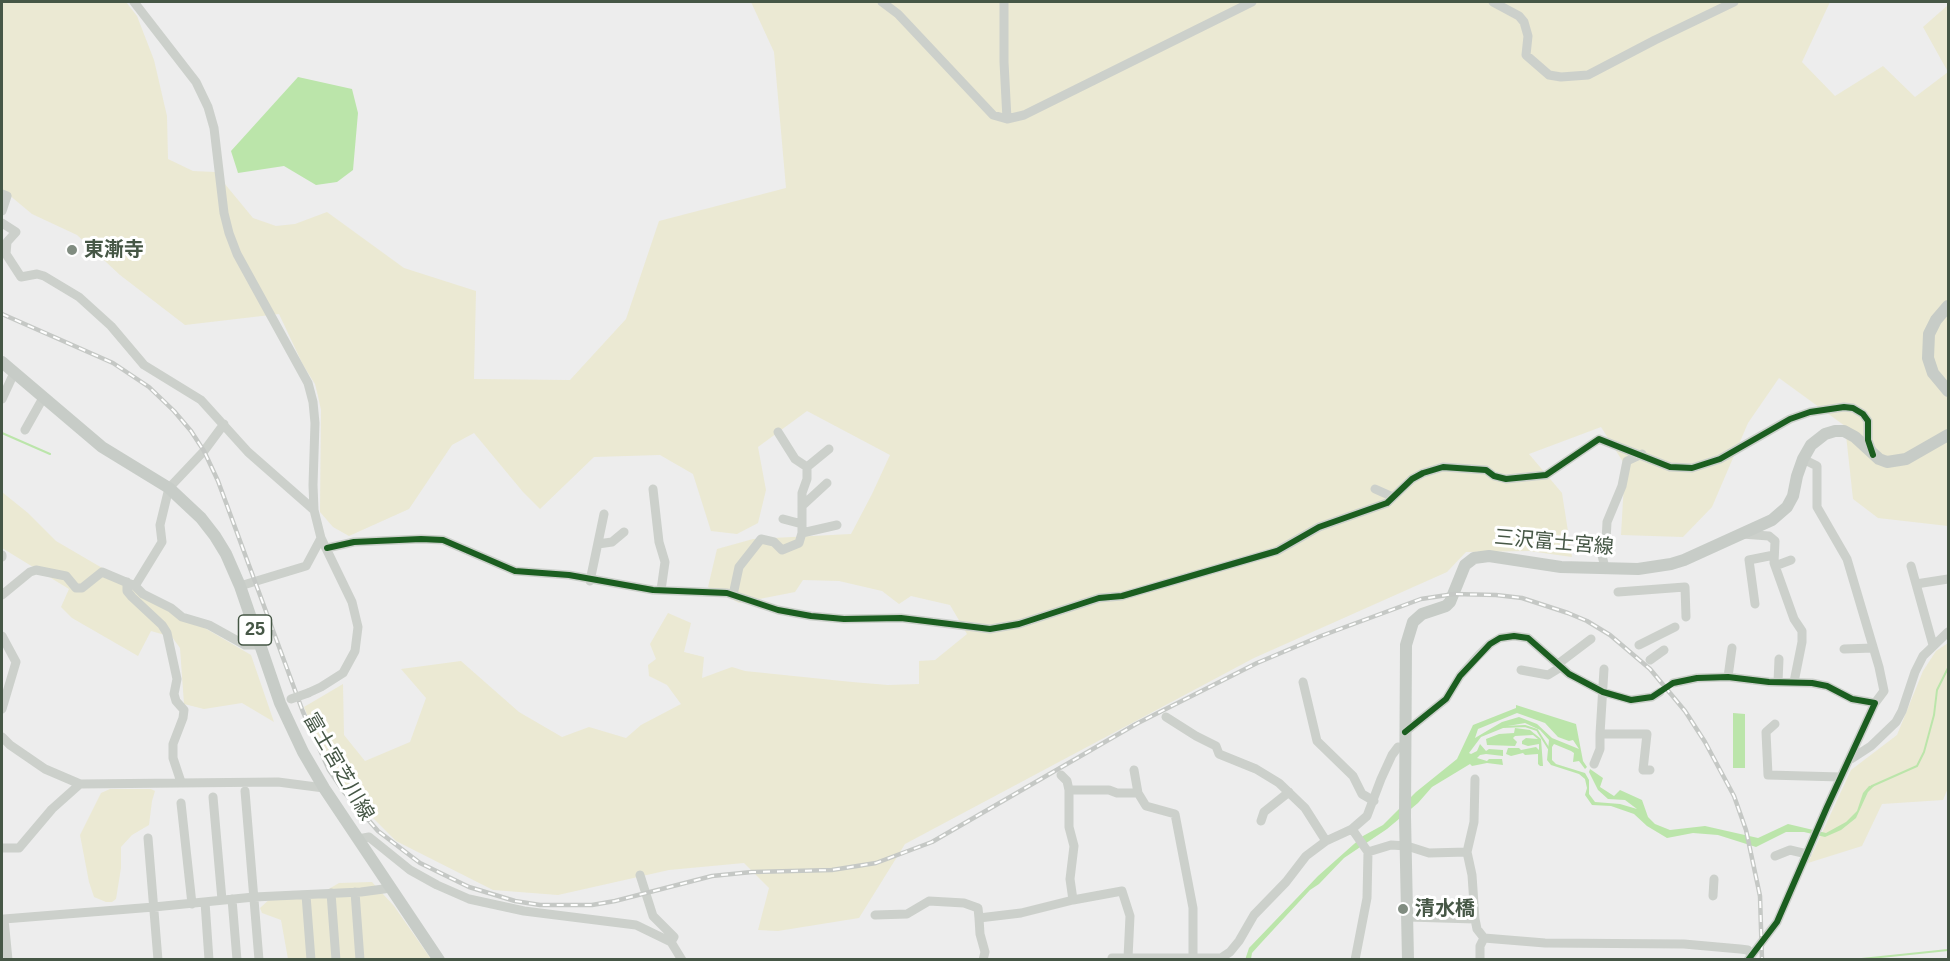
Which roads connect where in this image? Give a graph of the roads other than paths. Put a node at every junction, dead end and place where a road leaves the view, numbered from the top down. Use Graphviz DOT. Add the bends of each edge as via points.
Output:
graph roads {
  1 [pos="134,2"];
  2 [pos="882,2"];
  3 [pos="1004,2"];
  4 [pos="1252,2"];
  5 [pos="1493,2"];
  6 [pos="1734,2"];
  7 [pos="1007,119"];
  8 [pos="2,194"];
  9 [pos="2,211"];
  10 [pos="2,223"];
  11 [pos="1948,306"];
  12 [pos="2,362"];
  13 [pos="14,373"];
  14 [pos="1948,392"];
  15 [pos="43,398"];
  16 [pos="2,399"];
  17 [pos="224,424"];
  18 [pos="25,430"];
  19 [pos="778,432"];
  20 [pos="1948,435"];
  21 [pos="829,449"];
  22 [pos="1642,454"];
  23 [pos="1873,455"];
  24 [pos="1803,459"];
  25 [pos="807,467"];
  26 [pos="826,483"];
  27 [pos="169,488"];
  28 [pos="653,489"];
  29 [pos="1375,489"];
  30 [pos="1393,497"];
  31 [pos="802,506"];
  32 [pos="314,510"];
  33 [pos="604,514"];
  34 [pos="783,519"];
  35 [pos="837,525"];
  36 [pos="802,528"];
  37 [pos="624,532"];
  38 [pos="1740,534"];
  39 [pos="321,538"];
  40 [pos="598,544"];
  41 [pos="327,548"];
  42 [pos="1774,555"];
  43 [pos="1791,560"];
  44 [pos="1775,566"];
  45 [pos="1911,566"];
  46 [pos="1605,568"];
  47 [pos="1948,579"];
  48 [pos="590,581"];
  49 [pos="131,584"];
  50 [pos="1916,584"];
  51 [pos="240,586"];
  52 [pos="661,590"];
  53 [pos="1618,592"];
  54 [pos="2,595"];
  55 [pos="733,595"];
  56 [pos="1755,604"];
  57 [pos="1686,617"];
  58 [pos="1675,627"];
  59 [pos="1948,632"];
  60 [pos="2,636"];
  61 [pos="1591,639"];
  62 [pos="260,645"];
  63 [pos="1639,645"];
  64 [pos="1933,645"];
  65 [pos="1732,648"];
  66 [pos="1873,648"];
  67 [pos="1844,649"];
  68 [pos="1664,650"];
  69 [pos="1779,659"];
  70 [pos="1650,660"];
  71 [pos="1560,666"];
  72 [pos="1604,669"];
  73 [pos="1521,670"];
  74 [pos="1728,677"];
  75 [pos="1303,682"];
  76 [pos="1778,682"];
  77 [pos="1794,682"];
  78 [pos="1673,683"];
  79 [pos="1603,692"];
  80 [pos="1660,692"];
  81 [pos="285,701"];
  82 [pos="1875,703"];
  83 [pos="2,709"];
  84 [pos="1166,717"];
  85 [pos="1775,724"];
  86 [pos="1406,732"];
  87 [pos="1600,734"];
  88 [pos="2,737"];
  89 [pos="1406,748"];
  90 [pos="1851,759"];
  91 [pos="1593,764"];
  92 [pos="1134,770"];
  93 [pos="1650,770"];
  94 [pos="1061,775"];
  95 [pos="1841,777"];
  96 [pos="1475,779"];
  97 [pos="181,782"];
  98 [pos="80,784"];
  99 [pos="324,788"];
  100 [pos="1069,790"];
  101 [pos="245,791"];
  102 [pos="1289,792"];
  103 [pos="1138,793"];
  104 [pos="213,797"];
  105 [pos="1374,801"];
  106 [pos="180,803"];
  107 [pos="1261,820"];
  108 [pos="1354,833"];
  109 [pos="148,838"];
  110 [pos="358,839"];
  111 [pos="1326,841"];
  112 [pos="1407,846"];
  113 [pos="2,848"];
  114 [pos="1366,849"];
  115 [pos="1467,852"];
  116 [pos="1807,854"];
  117 [pos="1775,856"];
  118 [pos="640,875"];
  119 [pos="1714,879"];
  120 [pos="391,888"];
  121 [pos="355,892"];
  122 [pos="331,893"];
  123 [pos="306,895"];
  124 [pos="1713,896"];
  125 [pos="254,897"];
  126 [pos="227,900"];
  127 [pos="1073,900"];
  128 [pos="205,902"];
  129 [pos="192,904"];
  130 [pos="154,908"];
  131 [pos="875,915"];
  132 [pos="1408,917"];
  133 [pos="979,918"];
  134 [pos="1475,919"];
  135 [pos="1484,938"];
  136 [pos="671,942"];
  137 [pos="1750,957"];
  138 [pos="1128,958"];
  139 [pos="1193,958"];
  140 [pos="8,960"];
  141 [pos="158,960"];
  142 [pos="209,960"];
  143 [pos="237,960"];
  144 [pos="259,960"];
  145 [pos="311,960"];
  146 [pos="336,960"];
  147 [pos="360,960"];
  148 [pos="439,960"];
  149 [pos="682,960"];
  150 [pos="983,960"];
  151 [pos="1112,960"];
  152 [pos="1355,960"];
  153 [pos="1408,960"];
  154 [pos="1480,960"];
  1 -- 32 [label="street" via="196,82 208,107 229,233 308,383 315,423"];
  2 -- 7 [label="street" via="993,114"];
  3 -- 7 [label="street"];
  4 -- 7 [label="street" via="1023,115"];
  5 -- 6 [label="street" via="1524,22 1528,36 1526,55 1549,75 1561,77 1587,75"];
  8 -- 9 [label="street" via="7,196"];
  10 -- 17 [label="street" via="16,232 7,242 6,254 21,277 44,276 79,297 111,326 144,365 201,400"];
  11 -- 14 [label="main road" via="1929,334 1928,358 1933,373"];
  12 -- 13 [label="main road, 富士宮芝川線 / 25"];
  13 -- 15 [label="main road, 富士宮芝川線 / 25"];
  13 -- 16 [label="street"];
  15 -- 18 [label="street"];
  15 -- 27 [label="main road, 富士宮芝川線 / 25" via="102,447"];
  17 -- 27 [label="street"];
  17 -- 32 [label="street" via="248,452"];
  19 -- 25 [label="street" via="795,459"];
  20 -- 23 [label="main road" via="1896,462"];
  21 -- 25 [label="street"];
  22 -- 23 [label="street" via="1670,467 1692,468 1720,459 1790,419 1844,407 1853,408 1868,421"];
  22 -- 30 [label="street" via="1599,439 1546,475 1506,479 1486,470 1443,467 1412,479"];
  22 -- 46 [label="street" via="1627,461 1622,486 1607,522 1606,541 1589,542 1590,547 1601,551"];
  23 -- 24 [label="main road, 三沢富士宮線" via="1855,437 1835,431 1811,445"];
  24 -- 38 [label="main road, 三沢富士宮線" via="1791,503 1772,520"];
  24 -- 66 [label="street" via="1817,466 1817,507 1847,559"];
  25 -- 31 [label="street"];
  26 -- 31 [label="street"];
  27 -- 49 [label="street" via="160,525 162,542"];
  27 -- 51 [label="main road, 富士宮芝川線 / 25" via="215,537"];
  28 -- 52 [label="street" via="657,530 666,562"];
  29 -- 30 [label="street"];
  30 -- 55 [label="street" via="1387,503 1319,526 1277,551 996,629 901,618 811,616"];
  31 -- 36 [label="street"];
  32 -- 39 [label="street"];
  33 -- 40 [label="street"];
  34 -- 36 [label="street"];
  35 -- 36 [label="street"];
  36 -- 55 [label="street" via="799,543 782,550 774,542 761,539 739,567"];
  37 -- 40 [label="street" via="612,542"];
  38 -- 42 [label="street" via="1769,536 1775,541"];
  38 -- 46 [label="main road, 三沢富士宮線" via="1671,564"];
  39 -- 41 [label="street"];
  39 -- 51 [label="street" via="306,566"];
  40 -- 48 [label="street"];
  41 -- 48 [label="street" via="354,542 443,540 515,571 569,575"];
  41 -- 81 [label="street, bridge" via="352,602 358,627 355,651 343,673 321,687"];
  42 -- 44 [label="street"];
  42 -- 56 [label="street" via="1749,560"];
  43 -- 44 [label="street"];
  44 -- 77 [label="street" via="1802,631"];
  45 -- 50 [label="street"];
  46 -- 86 [label="main road, 三沢富士宮線" via="1561,567 1489,556 1474,558 1465,565 1450,602 1422,615 1409,630"];
  47 -- 50 [label="street"];
  48 -- 52 [label="street"];
  49 -- 54 [label="street" via="102,572 82,588 76,588 66,576 36,570"];
  49 -- 62 [label="street" via="182,617 209,625 245,645"];
  49 -- 97 [label="street" via="128,591 132,597 167,633 177,678 174,694 184,710 172,744"];
  50 -- 64 [label="street"];
  51 -- 62 [label="main road, 富士宮芝川線 / 25"];
  52 -- 55 [label="street"];
  53 -- 57 [label="street" via="1685,587"];
  58 -- 63 [label="street"];
  59 -- 64 [label="street"];
  60 -- 83 [label="street" via="16,662"];
  61 -- 71 [label="street"];
  62 -- 81 [label="main road, 富士宮芝川線 / 25"];
  64 -- 90 [label="street" via="1915,672 1896,722"];
  65 -- 74 [label="street"];
  66 -- 67 [label="street"];
  66 -- 82 [label="street" via="1884,691"];
  68 -- 70 [label="street"];
  69 -- 76 [label="street"];
  71 -- 73 [label="street" via="1548,675"];
  71 -- 79 [label="street"];
  71 -- 86 [label="street" via="1528,638 1500,638 1460,676 1446,699"];
  72 -- 79 [label="street"];
  74 -- 76 [label="street"];
  74 -- 78 [label="street"];
  75 -- 105 [label="street" via="1317,741 1353,776 1362,794"];
  76 -- 77 [label="street"];
  77 -- 82 [label="street" via="1827,686 1852,699"];
  79 -- 80 [label="street" via="1631,700"];
  79 -- 87 [label="street"];
  81 -- 99 [label="main road, 富士宮芝川線 / 25" via="303,752"];
  82 -- 90 [label="street"];
  84 -- 102 [label="street" via="1216,746 1219,754 1272,778"];
  85 -- 95 [label="street" via="1766,732 1768,775"];
  86 -- 89 [label="main road, 三沢富士宮線"];
  87 -- 91 [label="street" via="1600,749"];
  87 -- 93 [label="street" via="1647,734 1643,770"];
  88 -- 98 [label="street" via="45,769"];
  89 -- 105 [label="street" via="1398,747 1392,755"];
  89 -- 112 [label="main road, 三沢富士宮線"];
  90 -- 95 [label="street"];
  92 -- 103 [label="street"];
  94 -- 100 [label="street"];
  95 -- 116 [label="street"];
  96 -- 115 [label="street" via="1474,822"];
  97 -- 98 [label="street"];
  97 -- 99 [label="street" via="278,782"];
  98 -- 113 [label="street" via="52,809 19,848"];
  99 -- 110 [label="main road, 富士宮芝川線 / 25"];
  100 -- 103 [label="street"];
  100 -- 127 [label="street"];
  101 -- 125 [label="street"];
  102 -- 107 [label="street" via="1264,812"];
  102 -- 111 [label="street" via="1305,808"];
  103 -- 139 [label="street" via="1146,807 1175,814 1193,908"];
  104 -- 126 [label="street"];
  105 -- 108 [label="street"];
  106 -- 129 [label="street"];
  108 -- 111 [label="street"];
  108 -- 114 [label="street"];
  109 -- 130 [label="street"];
  110 -- 120 [label="main road, 富士宮芝川線 / 25"];
  110 -- 136 [label="street" via="369,837 410,870 469,899 524,911 636,925"];
  111 -- 139 [label="street" via="1306,856 1254,915 1230,952 1221,958"];
  112 -- 114 [label="street"];
  112 -- 115 [label="street" via="1429,853"];
  112 -- 132 [label="main road, 三沢富士宮線"];
  114 -- 152 [label="street" via="1366,898"];
  115 -- 134 [label="street"];
  116 -- 117 [label="street" via="1790,850"];
  116 -- 137 [label="street" via="1777,922"];
  118 -- 136 [label="street" via="653,916 674,937"];
  119 -- 124 [label="street"];
  120 -- 121 [label="street"];
  120 -- 148 [label="main road, 富士宮芝川線 / 25"];
  121 -- 122 [label="street"];
  121 -- 147 [label="street"];
  122 -- 123 [label="street"];
  122 -- 146 [label="street"];
  123 -- 125 [label="street"];
  123 -- 145 [label="street"];
  125 -- 126 [label="street"];
  125 -- 144 [label="street"];
  126 -- 128 [label="street"];
  126 -- 143 [label="street"];
  127 -- 133 [label="street"];
  127 -- 138 [label="street" via="1122,891 1130,916"];
  128 -- 129 [label="street"];
  128 -- 142 [label="street"];
  129 -- 130 [label="street"];
  130 -- 140 [label="street" via="4,919"];
  130 -- 141 [label="street"];
  131 -- 133 [label="street" via="907,914 929,901 964,903 978,908"];
  132 -- 134 [label="street"];
  132 -- 153 [label="main road, 三沢富士宮線"];
  133 -- 150 [label="street"];
  134 -- 135 [label="street"];
  135 -- 137 [label="street" via="1545,943 1684,944 1748,950"];
  135 -- 154 [label="street"];
  136 -- 149 [label="street"];
  138 -- 139 [label="street"];
  138 -- 151 [label="street"];
}
